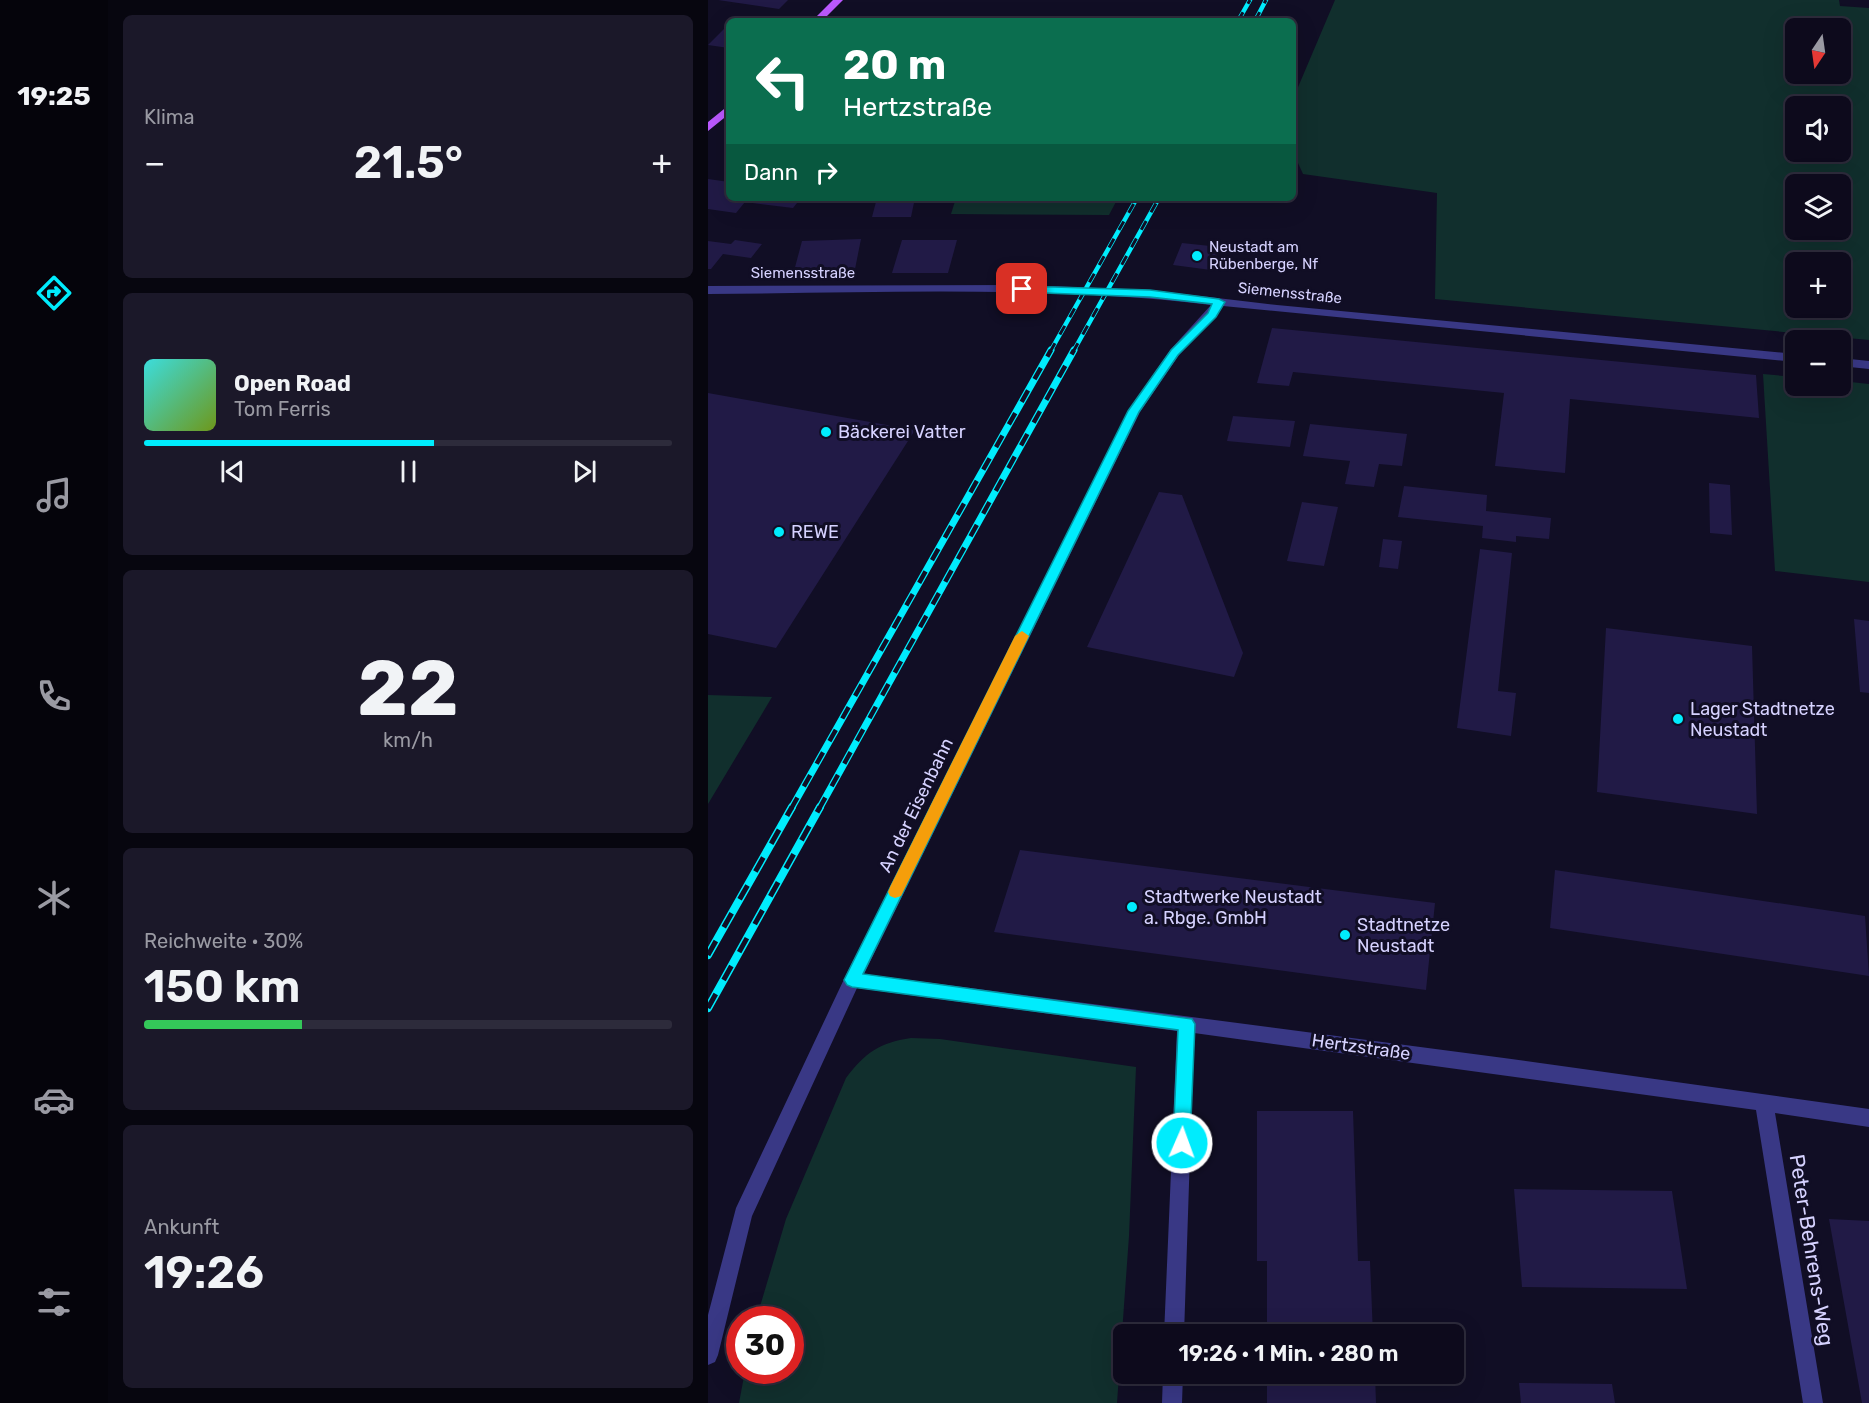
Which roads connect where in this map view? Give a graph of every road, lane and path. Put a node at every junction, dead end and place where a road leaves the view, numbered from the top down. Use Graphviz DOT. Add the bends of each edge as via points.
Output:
graph roads {
  1 [pos="838,0"];
  2 [pos="820,18"];
  3 [pos="726,111"];
  4 [pos="708,128"];
  5 [pos="708,290"];
  6 [pos="1219,302"];
  7 [pos="1785,357"];
  8 [pos="1851,363"];
  9 [pos="1869,365"];
  10 [pos="852,980"];
  11 [pos="1186,1024"];
  12 [pos="1764,1104"];
  13 [pos="1869,1118"];
  14 [pos="1174,1324"];
  15 [pos="708,1355"];
  16 [pos="1173,1384"];
  17 [pos="1172,1403"];
  18 [pos="1813,1403"];
  1 -- 2 [label="main road"];
  3 -- 4 [label="main road"];
  5 -- 6 [label="street, Siemensstraße" via="1084,291"];
  6 -- 7 [label="street, Siemensstraße"];
  6 -- 10 [label="street, An der Eisenbahn" via="1174,352 1134,411"];
  8 -- 9 [label="street"];
  10 -- 11 [label="street, Hertzstraße"];
  10 -- 15 [label="street, An der Eisenbahn" via="743,1215"];
  11 -- 12 [label="street, Hertzstraße"];
  11 -- 14 [label="street"];
  12 -- 13 [label="street, Hertzstraße"];
  12 -- 18 [label="street, Peter-Behrens-Weg"];
  16 -- 17 [label="street"];
}
